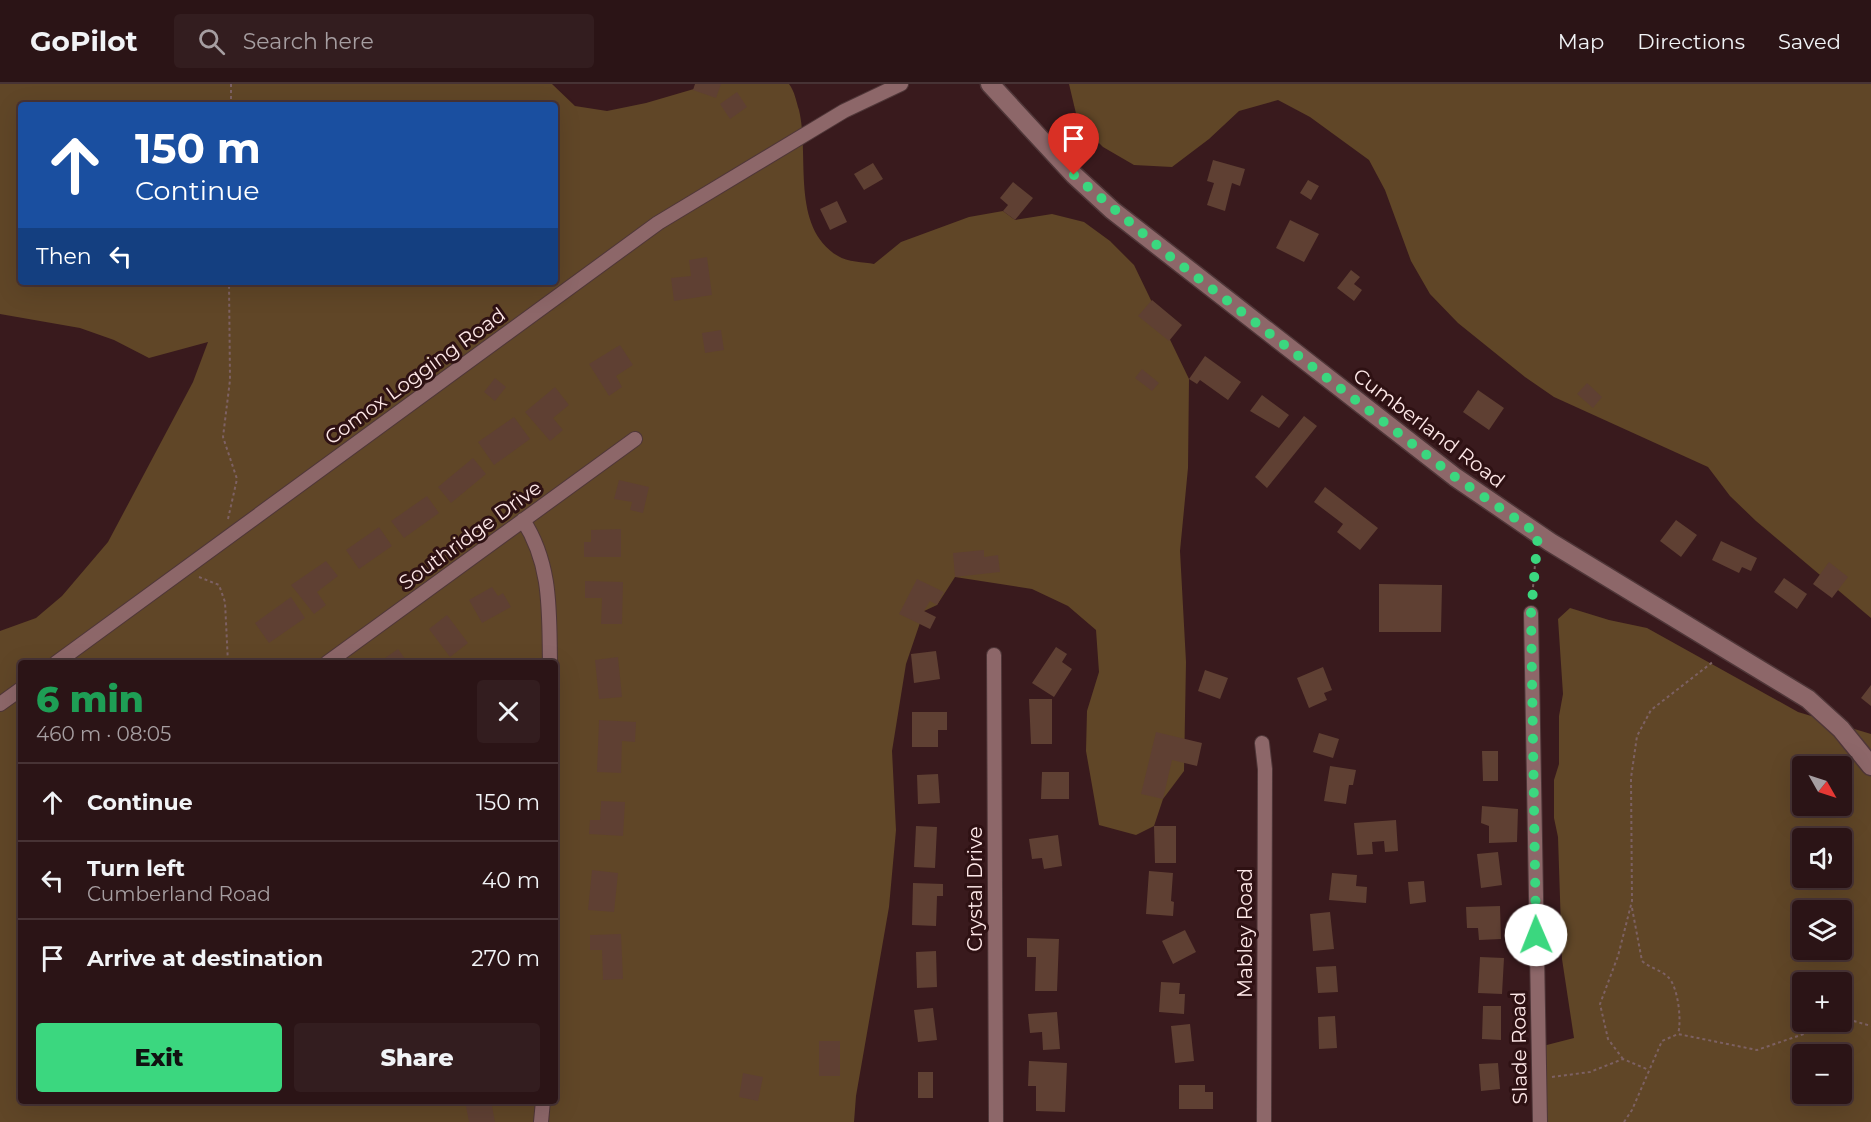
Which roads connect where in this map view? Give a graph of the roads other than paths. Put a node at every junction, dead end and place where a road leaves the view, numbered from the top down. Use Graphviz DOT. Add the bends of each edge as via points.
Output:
graph roads {
  1 [pos="901,84"];
  2 [pos="990,84"];
  3 [pos="635,439"];
  4 [pos="524,520"];
  5 [pos="1531,613"];
  6 [pos="994,655"];
  7 [pos="60,660"];
  8 [pos="331,660"];
  9 [pos="550,660"];
  10 [pos="18,690"];
  11 [pos="0,704"];
  12 [pos="1262,743"];
  13 [pos="1871,766"];
  14 [pos="543,1104"];
  15 [pos="541,1122"];
  16 [pos="996,1122"];
  17 [pos="1264,1122"];
  18 [pos="1540,1122"];
  1 -- 7 [label="street, Comox Logging Road" via="844,111 658,223"];
  2 -- 13 [label="street, Cumberland Road" via="1074,175 1144,237 1455,477 1538,534 1808,699 1841,729"];
  3 -- 4 [label="street, Southridge Drive"];
  4 -- 8 [label="street, Southridge Drive"];
  4 -- 9 [label="street" via="536,540 549,592"];
  5 -- 18 [label="street, Slade Road"];
  6 -- 16 [label="street, Crystal Drive"];
  10 -- 11 [label="street"];
  12 -- 17 [label="street, Mabley Road"];
  14 -- 15 [label="street"];
}
